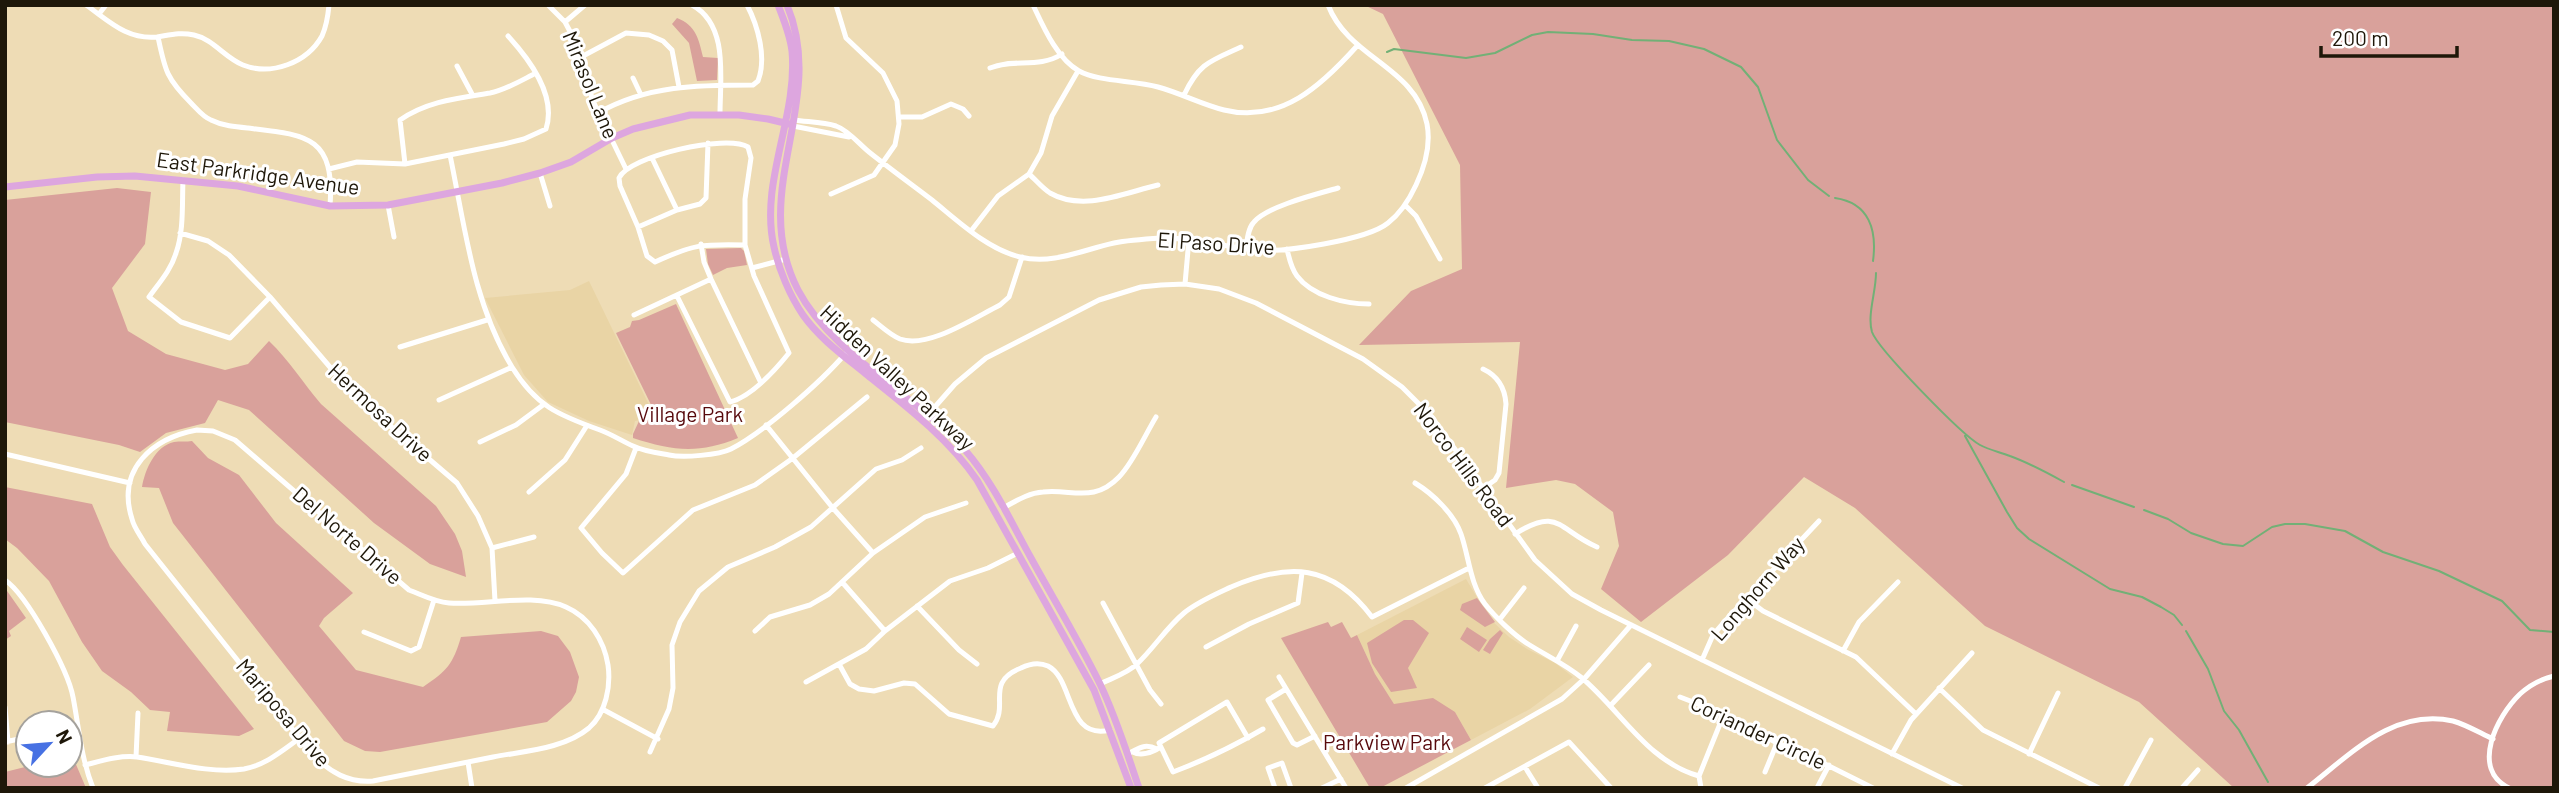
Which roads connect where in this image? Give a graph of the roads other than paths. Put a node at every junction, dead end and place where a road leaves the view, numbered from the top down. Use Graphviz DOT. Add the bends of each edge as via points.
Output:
graph roads {
  1 [pos="86,5"];
  2 [pos="106,5"];
  3 [pos="329,5"];
  4 [pos="548,5"];
  5 [pos="585,5"];
  6 [pos="692,5"];
  7 [pos="747,5"];
  8 [pos="778,5"];
  9 [pos="788,5"];
  10 [pos="836,5"];
  11 [pos="1033,5"];
  12 [pos="1328,5"];
  13 [pos="99,14"];
  14 [pos="565,22"];
  15 [pos="508,36"];
  16 [pos="158,37"];
  17 [pos="1357,46"];
  18 [pos="1241,47"];
  19 [pos="1062,54"];
  20 [pos="583,56"];
  21 [pos="457,66"];
  22 [pos="990,68"];
  23 [pos="1078,71"];
  24 [pos="536,73"];
  25 [pos="633,78"];
  26 [pos="720,85"];
  27 [pos="679,87"];
  28 [pos="472,94"];
  29 [pos="641,95"];
  30 [pos="1184,95"];
  31 [pos="598,113"];
  32 [pos="720,114"];
  33 [pos="969,116"];
  34 [pos="900,117"];
  35 [pos="791,123"];
  36 [pos="612,138"];
  37 [pos="708,143"];
  38 [pos="450,155"];
  39 [pos="652,158"];
  40 [pos="884,163"];
  41 [pos="405,164"];
  42 [pos="329,169"];
  43 [pos="626,169"];
  44 [pos="540,173"];
  45 [pos="1029,174"];
  46 [pos="183,180"];
  47 [pos="1158,186"];
  48 [pos="5,187"];
  49 [pos="1338,188"];
  50 [pos="458,192"];
  51 [pos="831,194"];
  52 [pos="388,205"];
  53 [pos="330,206"];
  54 [pos="550,206"];
  55 [pos="1406,206"];
  56 [pos="677,209"];
  57 [pos="638,227"];
  58 [pos="971,231"];
  59 [pos="180,233"];
  60 [pos="394,237"];
  61 [pos="1189,239"];
  62 [pos="701,244"];
  63 [pos="745,245"];
  64 [pos="1246,248"];
  65 [pos="1287,249"];
  66 [pos="1021,257"];
  67 [pos="1440,259"];
  68 [pos="782,260"];
  69 [pos="752,268"];
  70 [pos="711,279"];
  71 [pos="1185,284"];
  72 [pos="677,296"];
  73 [pos="270,297"];
  74 [pos="1369,304"];
  75 [pos="634,315"];
  76 [pos="488,320"];
  77 [pos="873,320"];
  78 [pos="400,347"];
  79 [pos="846,352"];
  80 [pos="512,367"];
  81 [pos="1483,369"];
  82 [pos="760,381"];
  83 [pos="867,397"];
  84 [pos="439,400"];
  85 [pos="543,405"];
  86 [pos="1156,417"];
  87 [pos="925,418"];
  88 [pos="766,425"];
  89 [pos="586,427"];
  90 [pos="480,442"];
  91 [pos="636,447"];
  92 [pos="921,448"];
  93 [pos="5,454"];
  94 [pos="793,458"];
  95 [pos="130,483"];
  96 [pos="1415,483"];
  97 [pos="1482,489"];
  98 [pos="529,492"];
  99 [pos="966,503"];
  100 [pos="832,507"];
  101 [pos="1003,508"];
  102 [pos="1819,521"];
  103 [pos="1515,534"];
  104 [pos="534,537"];
  105 [pos="1597,547"];
  106 [pos="492,548"];
  107 [pos="873,553"];
  108 [pos="1018,553"];
  109 [pos="1469,568"];
  110 [pos="1302,573"];
  111 [pos="5,579"];
  112 [pos="842,582"];
  113 [pos="1898,582"];
  114 [pos="1524,588"];
  115 [pos="1746,598"];
  116 [pos="434,600"];
  117 [pos="495,601"];
  118 [pos="1103,603"];
  119 [pos="917,606"];
  120 [pos="1500,619"];
  121 [pos="1631,625"];
  122 [pos="1576,626"];
  123 [pos="755,631"];
  124 [pos="885,631"];
  125 [pos="364,632"];
  126 [pos="1206,647"];
  127 [pos="1843,651"];
  128 [pos="1972,653"];
  129 [pos="1075,655"];
  130 [pos="1558,659"];
  131 [pos="1702,660"];
  132 [pos="839,664"];
  133 [pos="977,664"];
  134 [pos="1648,665"];
  135 [pos="1136,666"];
  136 [pos="2554,676"];
  137 [pos="1279,677"];
  138 [pos="1584,679"];
  139 [pos="806,682"];
  140 [pos="1100,684"];
  141 [pos="1286,688"];
  142 [pos="1939,688"];
  143 [pos="2058,693"];
  144 [pos="1680,697"];
  145 [pos="1161,704"];
  146 [pos="1609,706"];
  147 [pos="5,707"];
  148 [pos="71,709"];
  149 [pos="604,710"];
  150 [pos="138,713"];
  151 [pos="1916,714"];
  152 [pos="1724,715"];
  153 [pos="1107,722"];
  154 [pos="1263,729"];
  155 [pos="1111,730"];
  156 [pos="1315,736"];
  157 [pos="300,738"];
  158 [pos="1248,738"];
  159 [pos="658,739"];
  160 [pos="2493,739"];
  161 [pos="2151,740"];
  162 [pos="7,742"];
  163 [pos="1777,743"];
  164 [pos="1159,748"];
  165 [pos="650,752"];
  166 [pos="1130,753"];
  167 [pos="1892,754"];
  168 [pos="2029,754"];
  169 [pos="136,757"];
  170 [pos="84,762"];
  171 [pos="468,762"];
  172 [pos="85,765"];
  173 [pos="1829,765"];
  174 [pos="1525,767"];
  175 [pos="2198,770"];
  176 [pos="1765,772"];
  177 [pos="1127,776"];
  178 [pos="1699,776"];
  179 [pos="1341,779"];
  180 [pos="1419,785"];
  181 [pos="93,788"];
  182 [pos="472,788"];
  183 [pos="1131,788"];
  184 [pos="1139,788"];
  185 [pos="1275,788"];
  186 [pos="1291,788"];
  187 [pos="1322,788"];
  188 [pos="1346,788"];
  189 [pos="1406,788"];
  190 [pos="1485,788"];
  191 [pos="1538,788"];
  192 [pos="1611,788"];
  193 [pos="1700,788"];
  194 [pos="1817,788"];
  195 [pos="1873,788"];
  196 [pos="1962,788"];
  197 [pos="2099,788"];
  198 [pos="2125,788"];
  199 [pos="2182,788"];
  200 [pos="2307,788"];
  201 [pos="2509,788"];
  1 -- 13 [label="street"];
  2 -- 13 [label="street"];
  3 -- 16 [label="street" via="321,36 310,52 276,68 242,65 197,36"];
  4 -- 14 [label="street, Mirasol Lane"];
  5 -- 14 [label="street"];
  6 -- 26 [label="street" via="712,23 720,50"];
  7 -- 26 [label="street" via="761,51 761,74 753,85"];
  8 -- 35 [label="main road, Hidden Valley Parkway" via="792,51"];
  9 -- 35 [label="main road, Hidden Valley Parkway" via="800,50"];
  10 -- 34 [label="street" via="846,38 883,73"];
  11 -- 19 [label="street"];
  12 -- 17 [label="street, El Paso Drive"];
  13 -- 16 [label="street" via="128,34"];
  14 -- 20 [label="street, Mirasol Lane"];
  15 -- 24 [label="street"];
  16 -- 42 [label="street" via="168,78 210,120 304,136 324,155"];
  17 -- 30 [label="street" via="1313,90 1263,112 1227,111"];
  17 -- 55 [label="street, El Paso Drive" via="1405,82 1423,109 1429,141 1426,159"];
  18 -- 30 [label="street" via="1196,72"];
  19 -- 22 [label="street" via="1048,62 1004,63"];
  19 -- 23 [label="street"];
  20 -- 27 [label="street" via="626,33 649,35 672,50"];
  20 -- 31 [label="street, Mirasol Lane"];
  21 -- 28 [label="street"];
  23 -- 30 [label="street"];
  23 -- 45 [label="street" via="1052,116"];
  24 -- 28 [label="street" via="492,93"];
  24 -- 38 [label="street" via="546,99 546,129 524,139"];
  25 -- 29 [label="street"];
  26 -- 27 [label="street"];
  26 -- 32 [label="street"];
  27 -- 29 [label="street"];
  28 -- 41 [label="street" via="425,106 400,120"];
  29 -- 31 [label="street"];
  31 -- 36 [label="street, Mirasol Lane"];
  32 -- 35 [label="main road, East Parkridge Avenue"];
  32 -- 36 [label="main road, East Parkridge Avenue" via="658,122"];
  33 -- 34 [label="street" via="951,104 922,117"];
  34 -- 40 [label="street" via="895,145"];
  35 -- 40 [label="street, El Paso Drive" via="852,138"];
  35 -- 68 [label="main road, Hidden Valley Parkway" via="780,198"];
  36 -- 43 [label="street, Mirasol Lane"];
  36 -- 44 [label="main road, East Parkridge Avenue" via="571,162"];
  37 -- 39 [label="street"];
  37 -- 56 [label="street" via="706,198"];
  37 -- 63 [label="street" via="748,147"];
  38 -- 41 [label="street"];
  38 -- 50 [label="street"];
  39 -- 43 [label="street"];
  39 -- 56 [label="street"];
  40 -- 51 [label="street" via="874,176"];
  40 -- 58 [label="street, El Paso Drive"];
  41 -- 42 [label="street" via="357,162"];
  42 -- 53 [label="street"];
  43 -- 57 [label="street" via="619,178 620,186"];
  44 -- 50 [label="main road, East Parkridge Avenue"];
  44 -- 54 [label="street"];
  45 -- 47 [label="street" via="1047,191 1075,201"];
  45 -- 58 [label="street" via="998,196"];
  46 -- 48 [label="main road, East Parkridge Avenue" via="135,176"];
  46 -- 53 [label="main road, East Parkridge Avenue" via="238,186"];
  46 -- 59 [label="street"];
  49 -- 64 [label="street" via="1257,219"];
  50 -- 52 [label="main road, East Parkridge Avenue"];
  50 -- 76 [label="street"];
  52 -- 53 [label="main road, East Parkridge Avenue"];
  52 -- 60 [label="street"];
  55 -- 65 [label="street, El Paso Drive" via="1388,224 1367,234"];
  55 -- 67 [label="street"];
  56 -- 57 [label="street"];
  57 -- 62 [label="street" via="648,256 655,262"];
  58 -- 66 [label="street, El Paso Drive"];
  59 -- 73 [label="street, Hermosa Drive" via="208,241 229,255"];
  59 -- 73 [label="street" via="172,265 149,297 181,323 230,338"];
  61 -- 64 [label="street, El Paso Drive"];
  61 -- 66 [label="street, El Paso Drive" via="1137,240 1063,258"];
  61 -- 71 [label="street"];
  62 -- 63 [label="street"];
  62 -- 70 [label="street"];
  63 -- 69 [label="street"];
  64 -- 65 [label="street, El Paso Drive"];
  65 -- 74 [label="street" via="1293,269 1307,285 1336,300"];
  66 -- 77 [label="street" via="1009,297 1000,305 926,341 897,338"];
  68 -- 69 [label="street"];
  68 -- 79 [label="main road, Hidden Valley Parkway" via="790,292 804,316"];
  69 -- 82 [label="street" via="789,353"];
  70 -- 72 [label="street"];
  70 -- 82 [label="street"];
  71 -- 87 [label="street, Norco Hills Road" via="1118,293 1002,348 967,372"];
  71 -- 97 [label="street, Norco Hills Road" via="1239,295 1379,369 1431,416"];
  72 -- 75 [label="street"];
  72 -- 82 [label="street" via="730,402 739,400"];
  73 -- 106 [label="street, Hermosa Drive" via="354,394 457,483"];
  76 -- 78 [label="street"];
  76 -- 80 [label="street"];
  79 -- 87 [label="main road, Hidden Valley Parkway"];
  79 -- 88 [label="street"];
  80 -- 84 [label="street"];
  80 -- 85 [label="street"];
  81 -- 97 [label="street" via="1499,381 1506,404 1499,473"];
  83 -- 94 [label="street"];
  85 -- 89 [label="street"];
  85 -- 90 [label="street" via="516,425"];
  86 -- 101 [label="street" via="1120,476 1105,488 1088,494 1042,492"];
  87 -- 101 [label="main road, Hidden Valley Parkway" via="950,435 975,463"];
  87 -- 108 [label="main road, Hidden Valley Parkway" via="968,467"];
  88 -- 91 [label="street" via="729,450 670,456"];
  88 -- 94 [label="street"];
  89 -- 91 [label="street"];
  89 -- 98 [label="street" via="565,460"];
  91 -- 94 [label="street" via="626,474 581,528 623,573 693,510 755,485"];
  92 -- 100 [label="street" via="876,469"];
  93 -- 95 [label="street"];
  94 -- 100 [label="street"];
  95 -- 116 [label="street, Del Norte Drive" via="139,461 165,439 197,430 213,431 235,440 409,590"];
  95 -- 157 [label="street, Mariposa Drive" via="132,521 145,544"];
  96 -- 109 [label="street" via="1431,494 1461,532"];
  97 -- 103 [label="street, Norco Hills Road"];
  99 -- 107 [label="street" via="925,517"];
  100 -- 107 [label="street"];
  100 -- 159 [label="street" via="810,527 728,567 699,592 672,645 673,688"];
  101 -- 140 [label="main road, Hidden Valley Parkway"];
  102 -- 115 [label="street, Longhorn Way"];
  103 -- 105 [label="street" via="1535,521 1551,521"];
  103 -- 121 [label="street, Norco Hills Road" via="1535,560 1573,594"];
  104 -- 106 [label="street"];
  106 -- 117 [label="street, Hermosa Drive"];
  107 -- 112 [label="street"];
  108 -- 119 [label="street" via="950,581"];
  108 -- 129 [label="main road, Hidden Valley Parkway"];
  109 -- 110 [label="street" via="1372,617 1346,588"];
  109 -- 120 [label="street" via="1484,603"];
  110 -- 126 [label="street" via="1298,603"];
  110 -- 135 [label="street" via="1258,577 1185,611"];
  111 -- 148 [label="street" via="25,601 67,677"];
  112 -- 123 [label="street" via="810,605 770,617"];
  112 -- 124 [label="street"];
  113 -- 127 [label="street" via="1859,622"];
  114 -- 120 [label="street"];
  115 -- 127 [label="street"];
  115 -- 131 [label="street, Longhorn Way" via="1713,635"];
  116 -- 117 [label="street, Del Norte Drive"];
  116 -- 125 [label="street" via="419,647 411,651"];
  117 -- 149 [label="street, Del Norte Drive" via="564,606 589,624 608,664"];
  118 -- 135 [label="street"];
  119 -- 124 [label="street"];
  119 -- 133 [label="street"];
  120 -- 130 [label="street" via="1527,643"];
  121 -- 131 [label="street, Norco Hills Road"];
  121 -- 138 [label="street"];
  122 -- 130 [label="street"];
  124 -- 132 [label="street" via="866,649"];
  127 -- 151 [label="street" via="1863,663"];
  128 -- 142 [label="street"];
  129 -- 140 [label="main road"];
  129 -- 153 [label="main road, Hidden Valley Parkway"];
  130 -- 138 [label="street"];
  131 -- 167 [label="street, Norco Hills Road"];
  132 -- 139 [label="street"];
  132 -- 155 [label="street" via="850,684 859,689 915,684 949,715 992,726 998,719 1002,681 1030,665 1047,666 1061,680 1081,722 1100,733"];
  134 -- 146 [label="street"];
  135 -- 140 [label="street"];
  135 -- 145 [label="street"];
  136 -- 160 [label="street" via="2521,693"];
  137 -- 141 [label="street"];
  138 -- 146 [label="street"];
  138 -- 180 [label="street" via="1562,699"];
  140 -- 153 [label="main road"];
  140 -- 166 [label="main road, Hidden Valley Parkway"];
  141 -- 156 [label="street"];
  141 -- 156 [label="street" via="1268,700 1293,743"];
  142 -- 151 [label="street"];
  142 -- 168 [label="street" via="1983,730"];
  143 -- 168 [label="street"];
  144 -- 152 [label="street, Coriander Circle"];
  146 -- 178 [label="street" via="1661,757"];
  147 -- 162 [label="street"];
  149 -- 159 [label="street"];
  149 -- 171 [label="street, Mariposa Drive" via="588,729 555,746"];
  150 -- 169 [label="street"];
  151 -- 167 [label="street"];
  152 -- 163 [label="street, Coriander Circle"];
  152 -- 178 [label="street"];
  153 -- 155 [label="main road, Hidden Valley Parkway"];
  154 -- 158 [label="street"];
  155 -- 177 [label="main road, Hidden Valley Parkway"];
  156 -- 179 [label="street"];
  157 -- 169 [label="street" via="271,759 244,769 199,768"];
  157 -- 171 [label="street, Mariposa Drive" via="327,769 362,782"];
  158 -- 164 [label="street" via="1173,772"];
  158 -- 164 [label="street" via="1227,702 1159,743"];
  159 -- 165 [label="street"];
  160 -- 200 [label="street" via="2454,721 2402,723 2373,735"];
  160 -- 201 [label="street" via="2489,766"];
  161 -- 198 [label="street"];
  163 -- 173 [label="street, Coriander Circle"];
  163 -- 176 [label="street"];
  164 -- 166 [label="street"];
  166 -- 177 [label="main road" via="1124,759"];
  166 -- 184 [label="main road, Hidden Valley Parkway"];
  167 -- 196 [label="street, Norco Hills Road"];
  168 -- 197 [label="street"];
  169 -- 172 [label="street"];
  170 -- 172 [label="street"];
  171 -- 182 [label="street"];
  172 -- 181 [label="street"];
  173 -- 194 [label="street"];
  173 -- 195 [label="street, Coriander Circle"];
  174 -- 190 [label="street"];
  174 -- 191 [label="street"];
  174 -- 192 [label="street" via="1569,741"];
  175 -- 199 [label="street"];
  177 -- 183 [label="main road, Hidden Valley Parkway"];
  178 -- 193 [label="street"];
  179 -- 187 [label="street"];
  179 -- 188 [label="street"];
  180 -- 189 [label="street"];
  185 -- 186 [label="street" via="1268,768 1282,763"];
}
